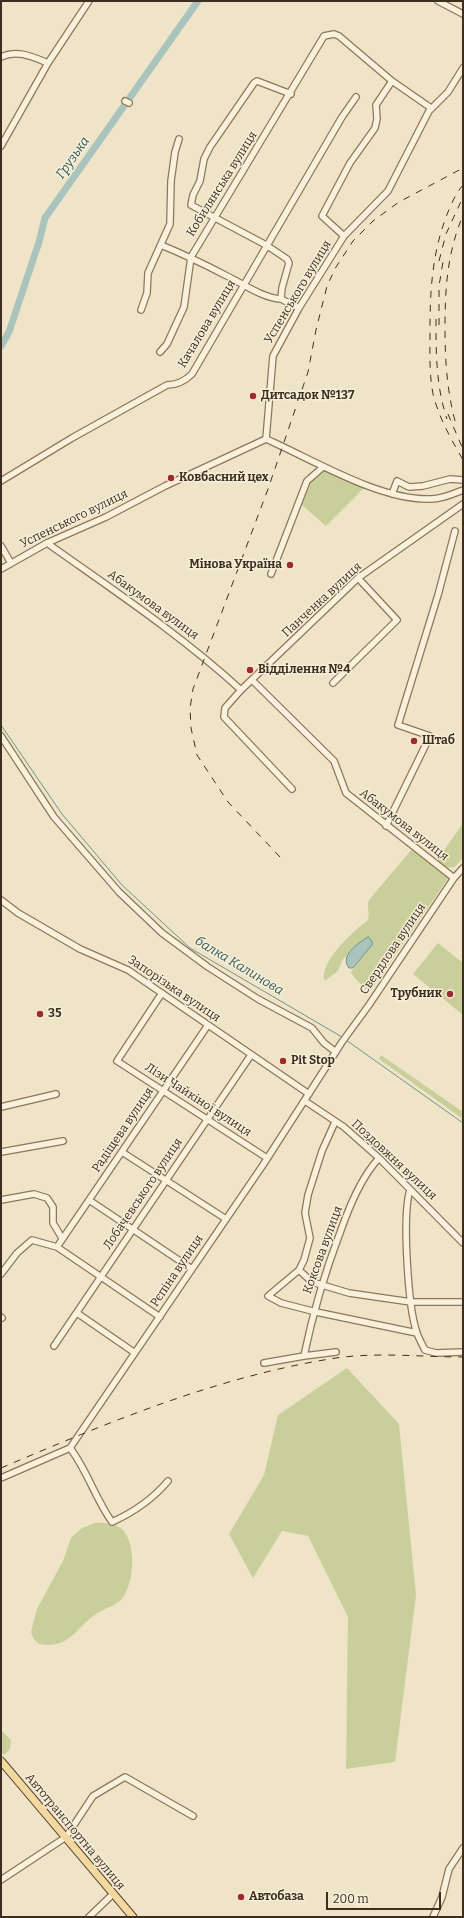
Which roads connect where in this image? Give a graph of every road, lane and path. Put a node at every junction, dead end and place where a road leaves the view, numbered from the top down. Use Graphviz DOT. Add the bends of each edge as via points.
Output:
graph roads {
  1 [pos="89,1"];
  2 [pos="441,2"];
  3 [pos="463,14"];
  4 [pos="1,57"];
  5 [pos="48,64"];
  6 [pos="463,68"];
  7 [pos="392,81"];
  8 [pos="291,94"];
  9 [pos="356,97"];
  10 [pos="431,108"];
  11 [pos="179,139"];
  12 [pos="1,146"];
  13 [pos="214,218"];
  14 [pos="344,236"];
  15 [pos="160,245"];
  16 [pos="266,245"];
  17 [pos="191,258"];
  18 [pos="244,284"];
  19 [pos="281,299"];
  20 [pos="299,308"];
  21 [pos="141,310"];
  22 [pos="160,352"];
  23 [pos="266,439"];
  24 [pos="323,467"];
  25 [pos="463,480"];
  26 [pos="1,481"];
  27 [pos="463,490"];
  28 [pos="392,494"];
  29 [pos="463,504"];
  30 [pos="455,531"];
  31 [pos="47,543"];
  32 [pos="1,546"];
  33 [pos="11,563"];
  34 [pos="1,569"];
  35 [pos="271,574"];
  36 [pos="358,578"];
  37 [pos="252,680"];
  38 [pos="334,683"];
  39 [pos="241,690"];
  40 [pos="1,736"];
  41 [pos="292,789"];
  42 [pos="386,826"];
  43 [pos="463,868"];
  44 [pos="454,878"];
  45 [pos="1,900"];
  46 [pos="162,993"];
  47 [pos="208,1025"];
  48 [pos="342,1042"];
  49 [pos="336,1052"];
  50 [pos="251,1055"];
  51 [pos="164,1090"];
  52 [pos="56,1094"];
  53 [pos="309,1094"];
  54 [pos="305,1101"];
  55 [pos="1,1107"];
  56 [pos="207,1119"];
  57 [pos="335,1122"];
  58 [pos="63,1141"];
  59 [pos="1,1152"];
  60 [pos="122,1152"];
  61 [pos="267,1158"];
  62 [pos="379,1158"];
  63 [pos="166,1181"];
  64 [pos="410,1190"];
  65 [pos="1,1200"];
  66 [pos="89,1200"];
  67 [pos="226,1219"];
  68 [pos="133,1229"];
  69 [pos="62,1238"];
  70 [pos="463,1243"];
  71 [pos="56,1247"];
  72 [pos="192,1269"];
  73 [pos="299,1270"];
  74 [pos="1,1274"];
  75 [pos="100,1278"];
  76 [pos="320,1285"];
  77 [pos="411,1302"];
  78 [pos="463,1302"];
  79 [pos="313,1312"];
  80 [pos="77,1314"];
  81 [pos="160,1317"];
  82 [pos="417,1333"];
  83 [pos="54,1346"];
  84 [pos="336,1352"];
  85 [pos="463,1352"];
  86 [pos="135,1353"];
  87 [pos="304,1356"];
  88 [pos="264,1363"];
  89 [pos="70,1448"];
  90 [pos="1,1478"];
  91 [pos="168,1481"];
  92 [pos="1,1761"];
  93 [pos="193,1816"];
  94 [pos="66,1837"];
  95 [pos="463,1848"];
  96 [pos="1,1880"];
  97 [pos="113,1894"];
  98 [pos="89,1917"];
  99 [pos="133,1917"];
  100 [pos="433,1917"];
  1 -- 5 [label="street"];
  2 -- 3 [label="street"];
  4 -- 5 [label="street" via="12,53 20,54 32,56"];
  5 -- 12 [label="street"];
  6 -- 10 [label="street, Успенського вулиця" via="448,92"];
  7 -- 8 [label="street, Кобилянська вулиця" via="334,34 324,36"];
  7 -- 10 [label="street"];
  7 -- 14 [label="street" via="376,105 375,128 350,163 322,216"];
  8 -- 13 [label="street, Кобилянська вулиця"];
  8 -- 13 [label="street" via="257,81 210,147 191,205"];
  9 -- 16 [label="street, Качалова вулиця"];
  10 -- 14 [label="street, Успенського вулиця" via="388,191"];
  11 -- 15 [label="street" via="175,152 170,224"];
  13 -- 16 [label="street"];
  13 -- 17 [label="street, Кобилянська вулиця"];
  14 -- 20 [label="street, Успенського вулиця"];
  15 -- 17 [label="street"];
  15 -- 21 [label="street" via="148,273 147,293"];
  16 -- 18 [label="street, Качалова вулиця"];
  16 -- 19 [label="street" via="289,263"];
  17 -- 18 [label="street"];
  17 -- 22 [label="street, Кобилянська вулиця" via="184,307 167,344"];
  18 -- 19 [label="street"];
  18 -- 26 [label="street, Качалова вулиця" via="197,366 185,380 175,385 167,385"];
  19 -- 20 [label="street"];
  20 -- 23 [label="street, Успенського вулиця" via="273,356"];
  23 -- 24 [label="street"];
  23 -- 31 [label="street, Успенського вулиця"];
  24 -- 28 [label="street"];
  24 -- 35 [label="street" via="307,481"];
  25 -- 28 [label="street" via="450,479 409,487 397,481"];
  27 -- 28 [label="street" via="431,500"];
  29 -- 36 [label="street, Панченка вулиця"];
  30 -- 42 [label="street" via="438,596 398,725 430,736"];
  31 -- 33 [label="street, Успенського вулиця"];
  31 -- 39 [label="street, Абакумова вулиця" via="181,638"];
  32 -- 33 [label="street"];
  33 -- 34 [label="street, Успенського вулиця"];
  36 -- 37 [label="street, Панченка вулиця"];
  36 -- 38 [label="street" via="397,620"];
  37 -- 39 [label="street, Панченка вулиця"];
  37 -- 42 [label="street, Абакумова вулиця" via="334,761 346,793"];
  39 -- 41 [label="street, Панченка вулиця" via="225,708 224,717"];
  40 -- 49 [label="street" via="54,817 119,892 162,933 258,999 312,1028 324,1043"];
  42 -- 44 [label="street, Абакумова вулиця"];
  43 -- 44 [label="street, Свердлова вулиця"];
  44 -- 48 [label="street, Свердлова вулиця"];
  45 -- 46 [label="street, Запорізька вулиця" via="18,913 80,949 128,970"];
  46 -- 47 [label="street, Запорізька вулиця"];
  46 -- 51 [label="street, Лізи Чайкіної вулиця" via="117,1061"];
  47 -- 50 [label="street, Запорізька вулиця"];
  47 -- 51 [label="street, Радіщева вулиця"];
  48 -- 49 [label="street, Рєпіна вулиця"];
  49 -- 53 [label="street, Рєпіна вулиця"];
  50 -- 53 [label="street, Запорізька вулиця"];
  50 -- 56 [label="street, Лобачевського вулиця"];
  51 -- 56 [label="street, Лізи Чайкіної вулиця"];
  51 -- 60 [label="street, Радіщева вулиця"];
  52 -- 55 [label="street"];
  53 -- 54 [label="street, Рєпіна вулиця"];
  54 -- 57 [label="street, Поздовжня вулиця"];
  54 -- 61 [label="street, Рєпіна вулиця"];
  56 -- 61 [label="street, Лізи Чайкіної вулиця"];
  56 -- 63 [label="street, Лобачевського вулиця"];
  57 -- 62 [label="street, Поздовжня вулиця"];
  57 -- 73 [label="street" via="322,1151 308,1195 305,1213 310,1238"];
  58 -- 59 [label="street"];
  60 -- 63 [label="street"];
  60 -- 66 [label="street, Радіщева вулиця"];
  61 -- 67 [label="street, Рєпіна вулиця"];
  62 -- 64 [label="street, Поздовжня вулиця"];
  62 -- 76 [label="street, Коксова вулиця" via="370,1168 348,1210"];
  63 -- 67 [label="street"];
  63 -- 68 [label="street, Лобачевського вулиця"];
  64 -- 70 [label="street, Поздовжня вулиця"];
  64 -- 77 [label="street" via="407,1242"];
  65 -- 69 [label="street" via="34,1194 47,1198 53,1208 54,1223"];
  66 -- 68 [label="street"];
  66 -- 69 [label="street, Радіщева вулиця"];
  67 -- 72 [label="street, Рєпіна вулиця"];
  68 -- 72 [label="street"];
  68 -- 75 [label="street, Лобачевського вулиця"];
  69 -- 71 [label="street, Радіщева вулиця"];
  71 -- 74 [label="street" via="32,1240 17,1253"];
  71 -- 75 [label="street"];
  72 -- 81 [label="street, Рєпіна вулиця"];
  73 -- 76 [label="street" via="312,1282"];
  73 -- 79 [label="street" via="268,1296 281,1303"];
  75 -- 80 [label="street, Лобачевського вулиця"];
  75 -- 81 [label="street"];
  76 -- 77 [label="street" via="349,1293"];
  76 -- 79 [label="street, Коксова вулиця"];
  77 -- 78 [label="street"];
  77 -- 82 [label="street"];
  79 -- 82 [label="street"];
  79 -- 87 [label="street, Коксова вулиця"];
  80 -- 83 [label="street, Лобачевського вулиця"];
  80 -- 86 [label="street"];
  81 -- 86 [label="street, Рєпіна вулиця"];
  82 -- 85 [label="street" via="425,1350 436,1353"];
  84 -- 87 [label="street"];
  86 -- 89 [label="street, Рєпіна вулиця"];
  87 -- 88 [label="street"];
  89 -- 90 [label="street"];
  89 -- 91 [label="street" via="80,1460 103,1509 112,1522 148,1502"];
  92 -- 94 [label="main road, Автотранспортна вулиця"];
  93 -- 94 [label="street" via="125,1777 92,1796"];
  94 -- 96 [label="street"];
  94 -- 97 [label="main road, Автотранспортна вулиця"];
  95 -- 100 [label="street" via="449,1869 442,1897"];
  97 -- 98 [label="street"];
  97 -- 99 [label="main road, Автотранспортна вулиця"];
}
